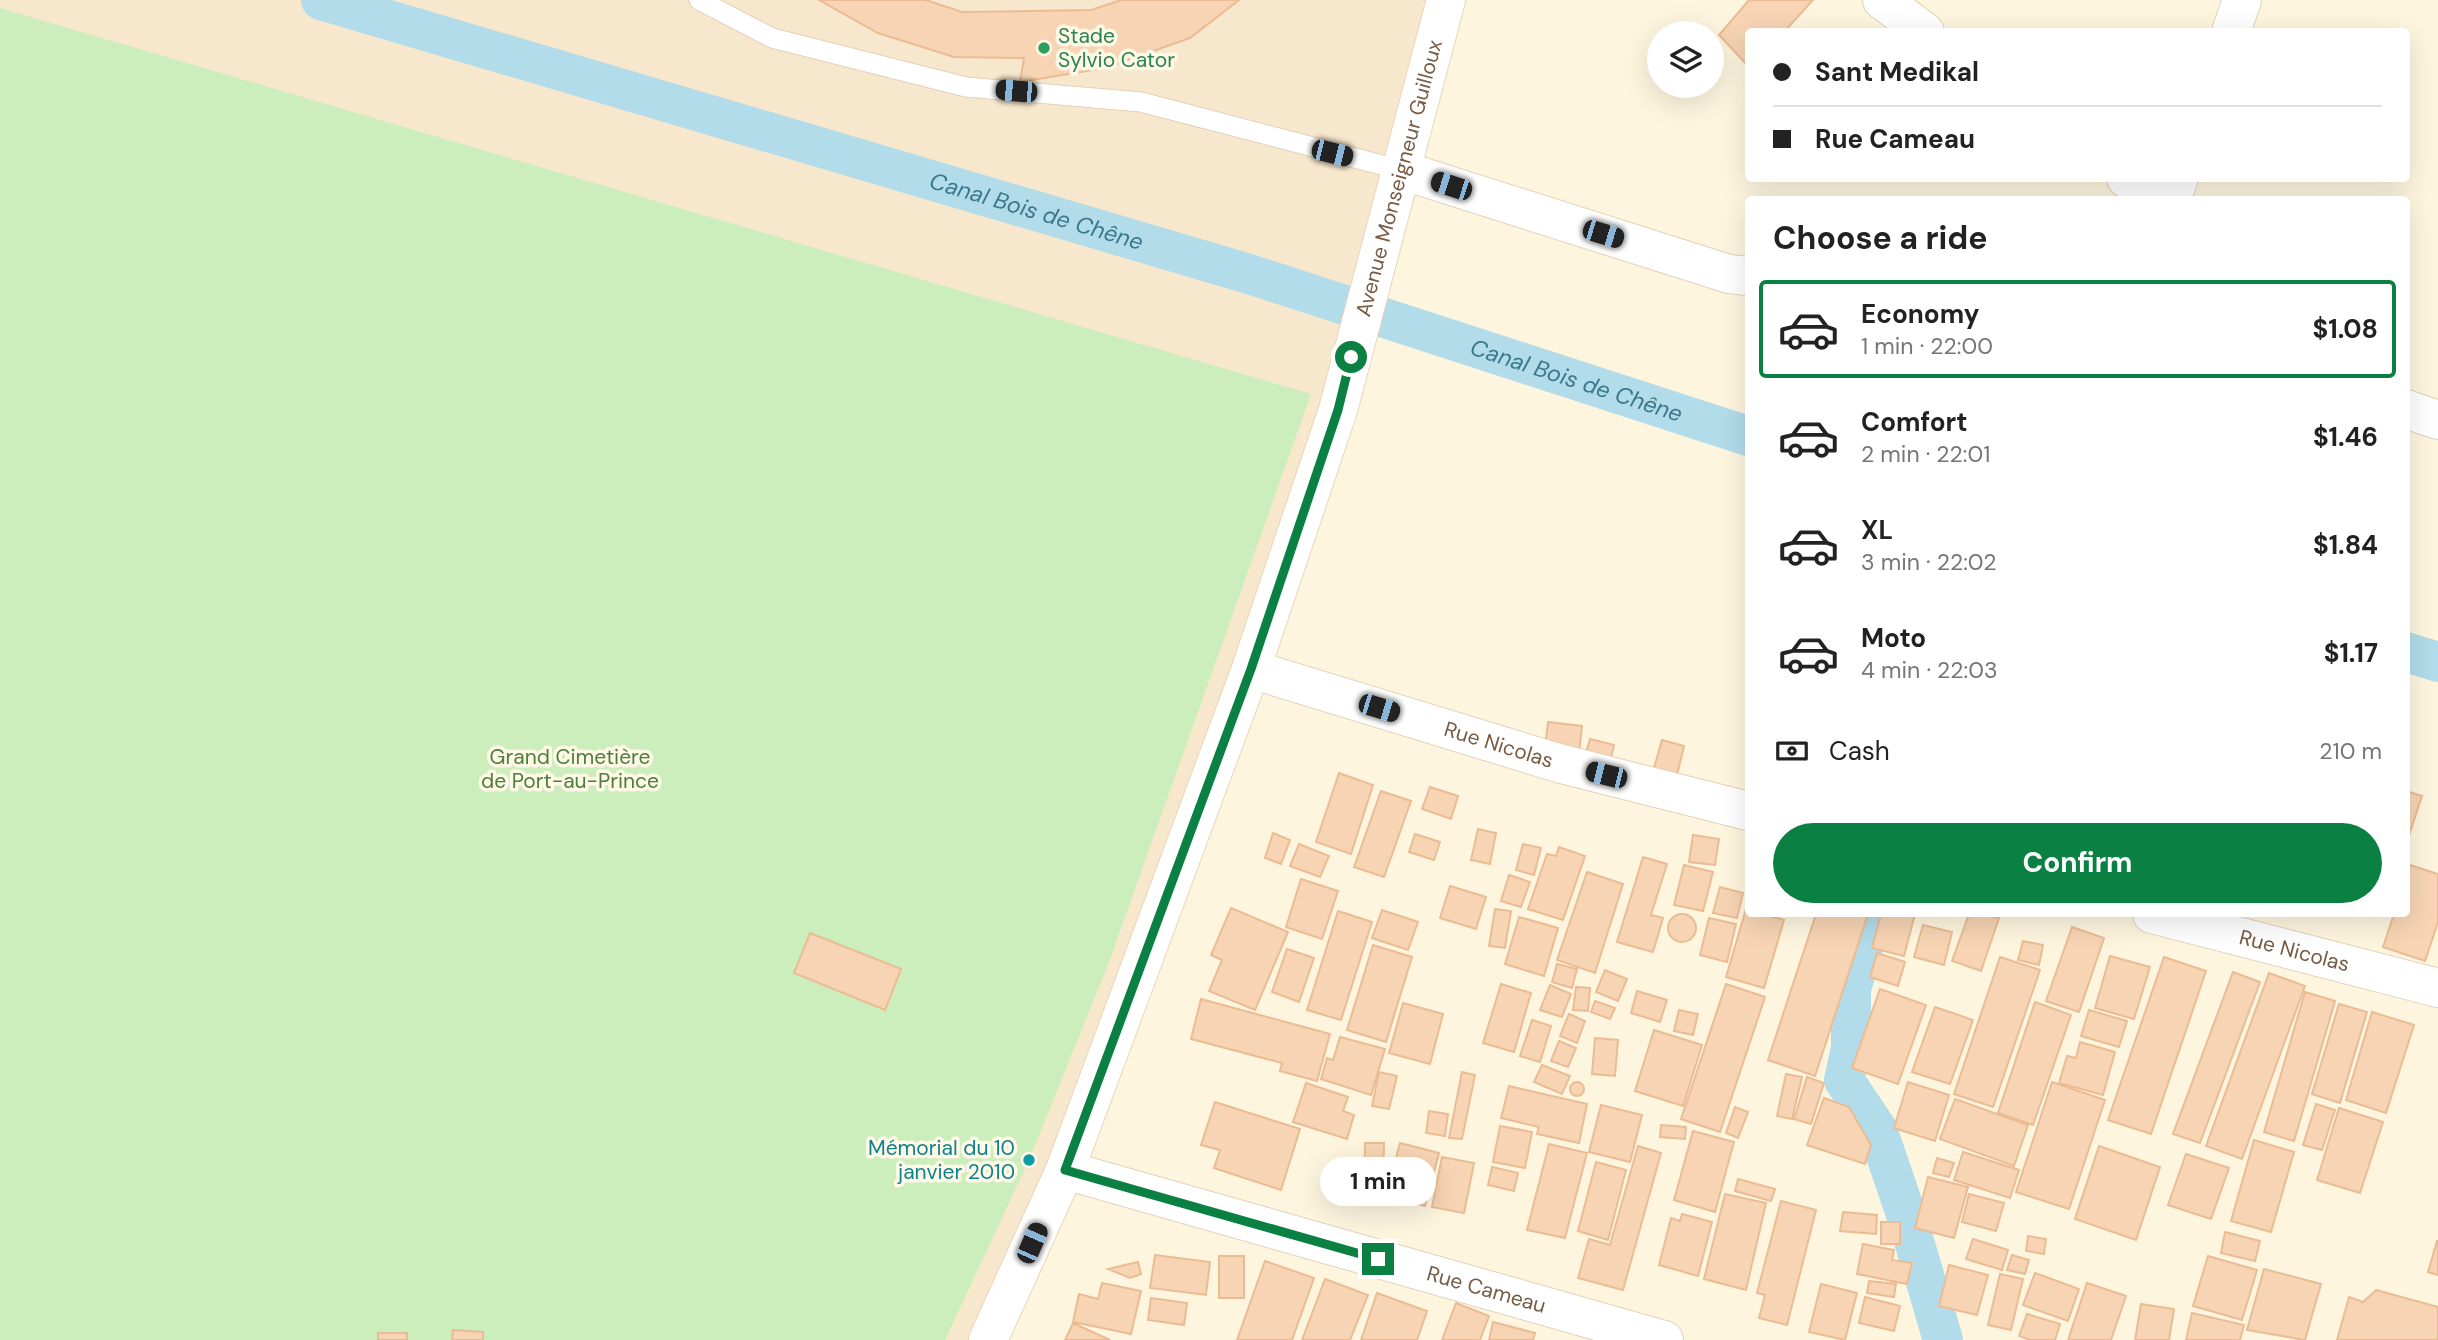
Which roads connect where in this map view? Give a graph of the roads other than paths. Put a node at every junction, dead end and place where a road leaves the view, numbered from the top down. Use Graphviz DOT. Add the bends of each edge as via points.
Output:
graph roads {
  1 [pos="699,0"];
  2 [pos="1446,0"];
  3 [pos="1882,0"];
  4 [pos="2242,0"];
  5 [pos="1920,28"];
  6 [pos="2232,28"];
  7 [pos="1401,170"];
  8 [pos="2131,182"];
  9 [pos="2149,196"];
  10 [pos="1745,276"];
  11 [pos="2410,411"];
  12 [pos="2438,420"];
  13 [pos="1251,669"];
  14 [pos="1745,810"];
  15 [pos="2164,917"];
  16 [pos="2438,988"];
  17 [pos="1065,1170"];
  18 [pos="988,1340"];
  19 [pos="1664,1340"];
  1 -- 7 [label="lane" via="772,38 966,87 1140,102"];
  2 -- 7 [label="street, Avenue Monseigneur Guilloux"];
  3 -- 5 [label="street"];
  4 -- 6 [label="street"];
  7 -- 10 [label="street"];
  7 -- 13 [label="street, Avenue Monseigneur Guilloux" via="1338,410"];
  8 -- 9 [label="street"];
  11 -- 12 [label="street"];
  13 -- 14 [label="street, Rue Nicolas" via="1558,763"];
  13 -- 17 [label="street, Avenue Monseigneur Guilloux"];
  15 -- 16 [label="street, Rue Nicolas"];
  17 -- 18 [label="street, Avenue Monseigneur Guilloux"];
  17 -- 19 [label="street, Rue Cameau"];
}
